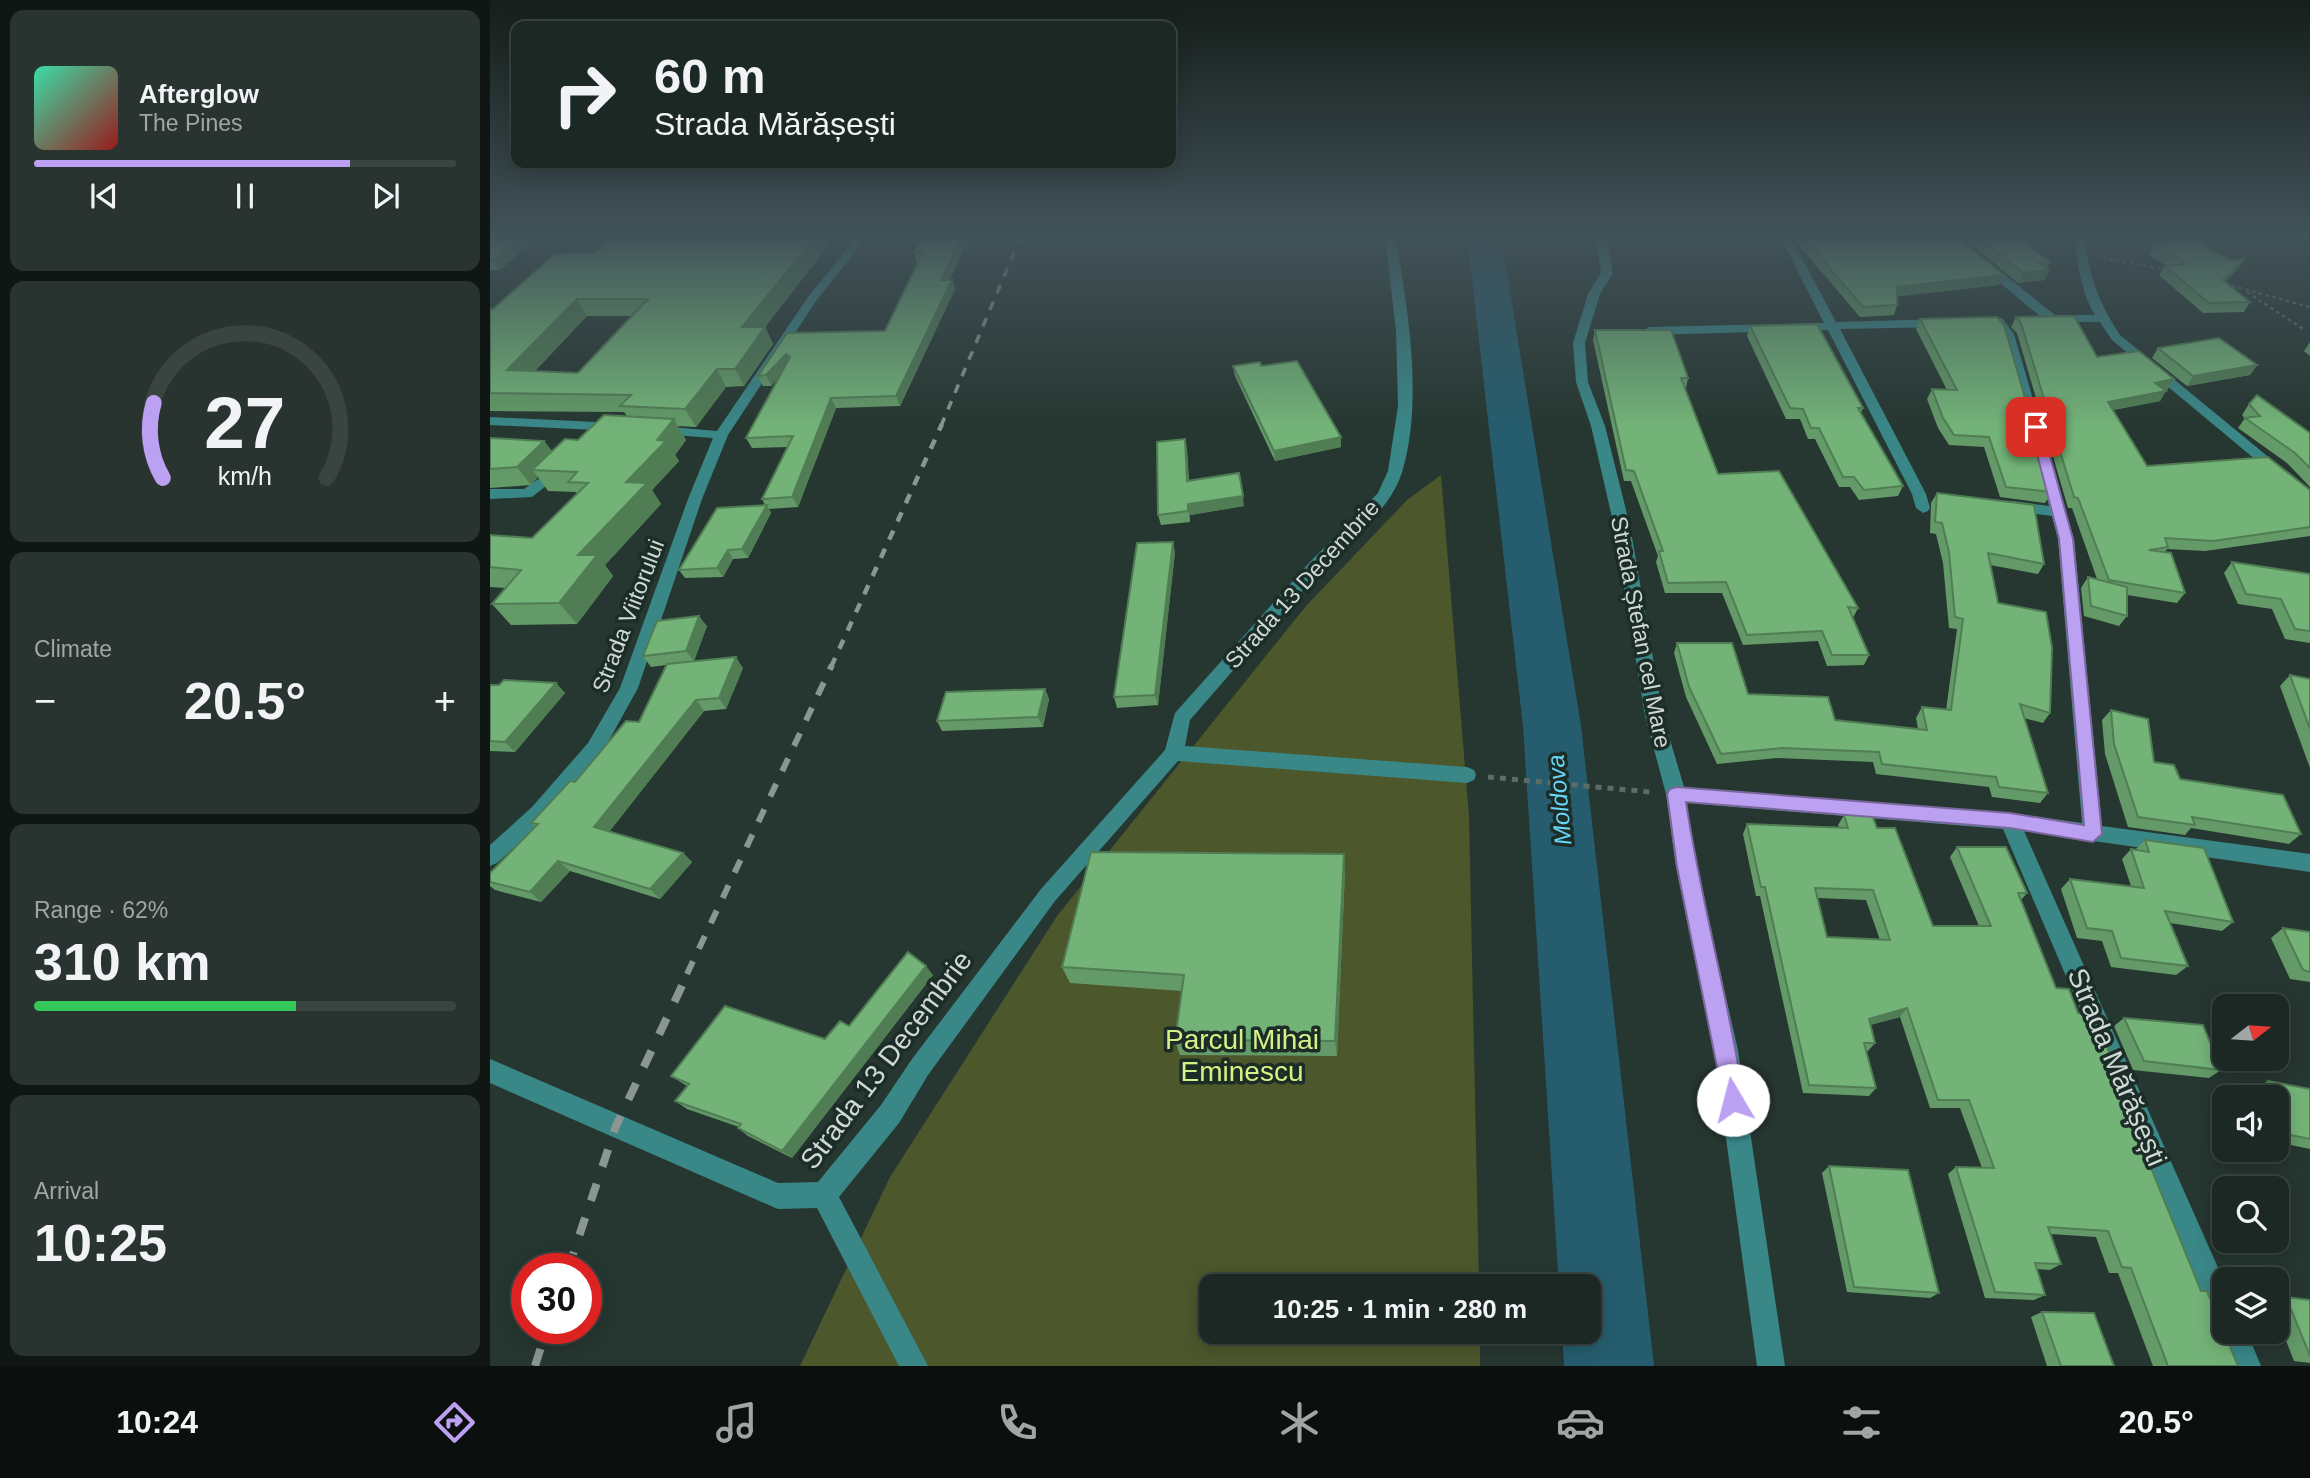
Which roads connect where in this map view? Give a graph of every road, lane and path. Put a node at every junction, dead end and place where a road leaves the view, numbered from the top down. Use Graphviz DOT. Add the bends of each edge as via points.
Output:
graph roads {
  1 [pos="812,300"];
  2 [pos="1399,300"];
  3 [pos="1592,300"];
  4 [pos="1818,300"];
  5 [pos="2028,300"];
  6 [pos="2094,300"];
  7 [pos="2258,300"];
  8 [pos="2282,300"];
  9 [pos="2310,307"];
  10 [pos="2101,318"];
  11 [pos="2034,319"];
  12 [pos="2052,319"];
  13 [pos="1997,321"];
  14 [pos="1957,323"];
  15 [pos="1830,324"];
  16 [pos="2303,329"];
  17 [pos="1582,331"];
  18 [pos="1602,331"];
  19 [pos="1639,331"];
  20 [pos="490,421"];
  21 [pos="602,426"];
  22 [pos="721,435"];
  23 [pos="585,443"];
  24 [pos="567,461"];
  25 [pos="490,494"];
  26 [pos="2310,498"];
  27 [pos="1924,499"];
  28 [pos="1991,503"];
  29 [pos="2060,512"];
  30 [pos="1174,753"];
  31 [pos="1466,775"];
  32 [pos="1676,794"];
  33 [pos="2010,821"];
  34 [pos="2093,834"];
  35 [pos="490,857"];
  36 [pos="2310,863"];
  37 [pos="490,1070"];
  38 [pos="824,1195"];
  39 [pos="2212,1284"];
  40 [pos="2238,1344"];
  41 [pos="914,1366"];
  42 [pos="1771,1366"];
  43 [pos="2248,1366"];
  1 -- 22 [label="street, Strada Viitorului"];
  2 -- 30 [label="street, Strada 13 Decembrie" via="1406,375 1400,452 1386,493 1181,718"];
  3 -- 17 [label="street, Strada Ștefan cel Mare"];
  4 -- 15 [label="street"];
  5 -- 12 [label="street"];
  6 -- 10 [label="street"];
  7 -- 16 [label="path"];
  8 -- 9 [label="path"];
  10 -- 12 [label="street"];
  10 -- 26 [label="street" via="2126,345"];
  11 -- 12 [label="street"];
  13 -- 29 [label="street" via="2012,347"];
  14 -- 15 [label="street"];
  15 -- 19 [label="street"];
  15 -- 27 [label="street"];
  17 -- 18 [label="street"];
  17 -- 32 [label="street, Strada Ștefan cel Mare" via="1582,382 1598,426 1622,526 1654,716"];
  20 -- 21 [label="street"];
  21 -- 22 [label="street"];
  21 -- 23 [label="street"];
  22 -- 35 [label="street, Strada Viitorului" via="629,688 594,748 539,813"];
  24 -- 25 [label="street" via="527,494"];
  28 -- 29 [label="street"];
  29 -- 34 [label="street"];
  30 -- 31 [label="street"];
  30 -- 38 [label="street, Strada 13 Decembrie" via="1048,895 890,1114"];
  31 -- 32 [label="path"];
  32 -- 33 [label="street"];
  32 -- 42 [label="street, Strada Ștefan cel Mare" via="1686,867 1726,1050"];
  33 -- 34 [label="street"];
  33 -- 39 [label="street, Strada Mărășești"];
  34 -- 36 [label="street"];
  37 -- 38 [label="street, Strada 13 Decembrie" via="778,1196"];
  38 -- 41 [label="street"];
  40 -- 43 [label="street"];
}
